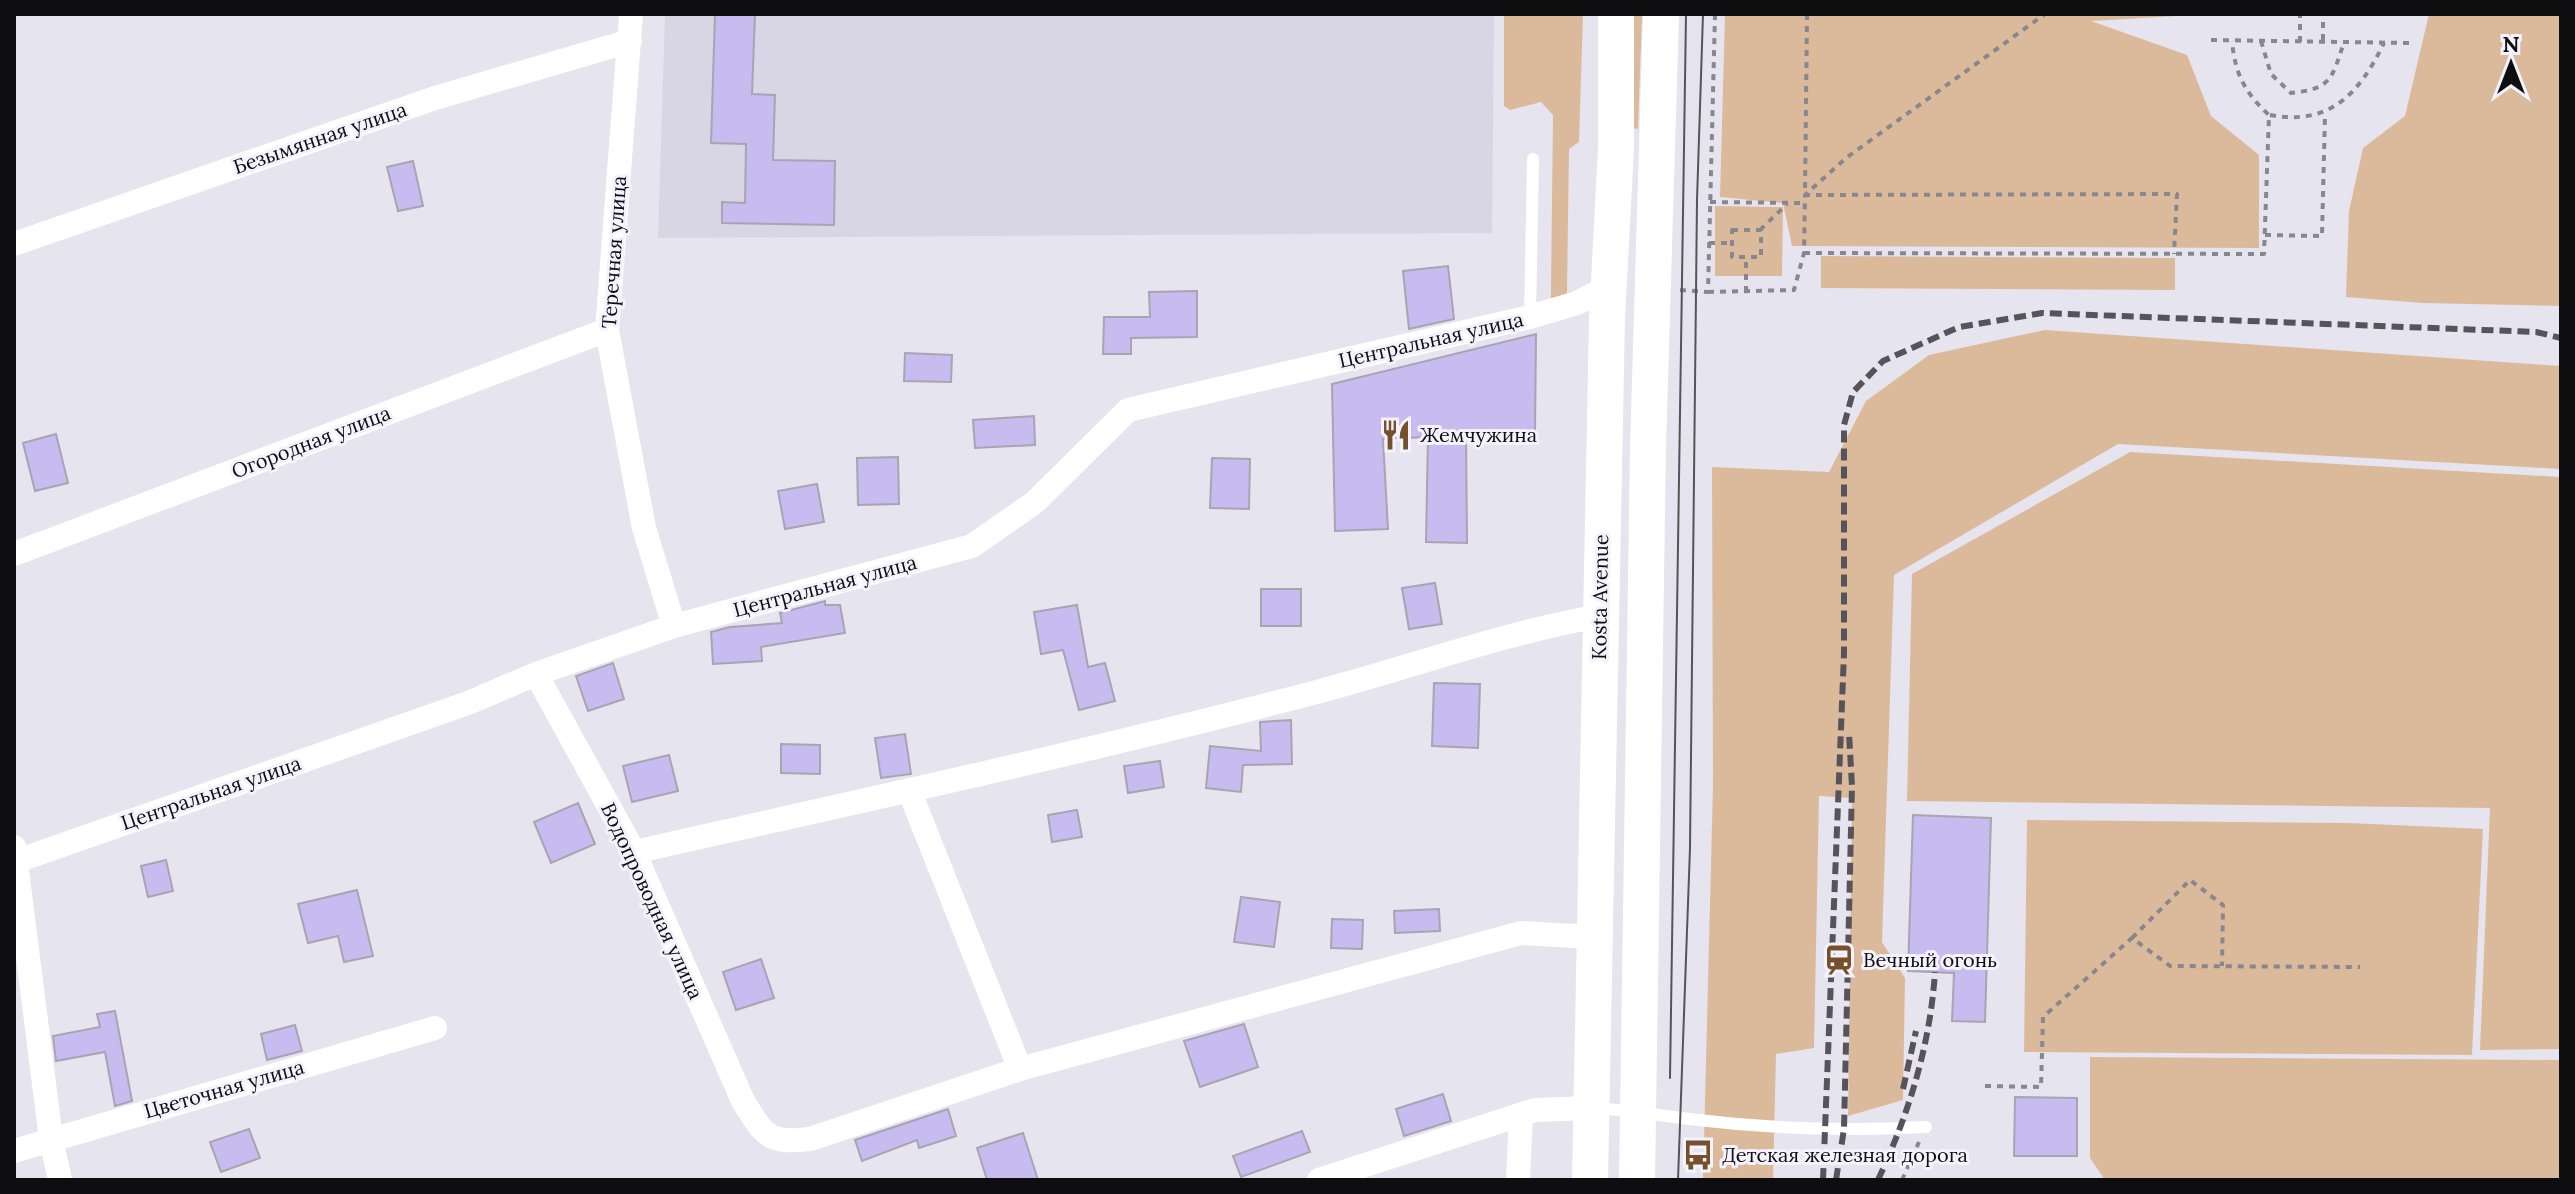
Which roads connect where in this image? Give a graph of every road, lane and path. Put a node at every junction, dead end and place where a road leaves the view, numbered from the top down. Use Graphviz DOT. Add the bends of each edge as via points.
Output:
graph roads {
  1 [pos="631,14"];
  2 [pos="1616,14"];
  3 [pos="1661,14"];
  4 [pos="1715,14"];
  5 [pos="1807,14"];
  6 [pos="2045,14"];
  7 [pos="2300,14"];
  8 [pos="2323,14"];
  9 [pos="2211,40"];
  10 [pos="630,41"];
  11 [pos="2232,41"];
  12 [pos="2261,41"];
  13 [pos="2323,41"];
  14 [pos="2345,41"];
  15 [pos="2300,42"];
  16 [pos="2384,43"];
  17 [pos="2409,43"];
  18 [pos="2325,114"];
  19 [pos="2269,115"];
  20 [pos="1533,159"];
  21 [pos="1805,195"];
  22 [pos="1710,202"];
  23 [pos="1787,203"];
  24 [pos="1805,203"];
  25 [pos="1760,230"];
  26 [pos="1611,233"];
  27 [pos="1656,234"];
  28 [pos="2265,235"];
  29 [pos="1709,243"];
  30 [pos="1732,243"];
  31 [pos="14,244"];
  32 [pos="1804,253"];
  33 [pos="2174,254"];
  34 [pos="1746,257"];
  35 [pos="1608,287"];
  36 [pos="1654,289"];
  37 [pos="1708,292"];
  38 [pos="1746,292"];
  39 [pos="1530,317"];
  40 [pos="607,330"];
  41 [pos="14,554"];
  42 [pos="1600,616"];
  43 [pos="674,626"];
  44 [pos="536,674"];
  45 [pos="909,790"];
  46 [pos="634,852"];
  47 [pos="15,857"];
  48 [pos="1595,937"];
  49 [pos="2132,938"];
  50 [pos="2222,966"];
  51 [pos="2360,967"];
  52 [pos="435,1028"];
  53 [pos="1020,1069"];
  54 [pos="1985,1086"];
  55 [pos="1591,1108"];
  56 [pos="1638,1110"];
  57 [pos="1521,1115"];
  58 [pos="1926,1127"];
  59 [pos="51,1139"];
  60 [pos="14,1151"];
  61 [pos="60,1180"];
  62 [pos="1319,1180"];
  63 [pos="1518,1180"];
  64 [pos="1590,1180"];
  65 [pos="1637,1180"];
  66 [pos="1902,1180"];
  1 -- 10 [label="street, Теречная улица"];
  2 -- 26 [label="main road, Kosta Avenue"];
  3 -- 27 [label="main road"];
  4 -- 22 [label="path"];
  5 -- 21 [label="path"];
  6 -- 21 [label="path" via="1846,158"];
  7 -- 15 [label="path"];
  8 -- 13 [label="path"];
  9 -- 11 [label="path"];
  10 -- 31 [label="street, Безымянная улица" via="435,98"];
  10 -- 40 [label="street, Теречная улица"];
  11 -- 12 [label="path"];
  11 -- 19 [label="path" via="2234,66 2247,95"];
  12 -- 14 [label="path" via="2271,74 2291,93 2318,90 2332,77"];
  12 -- 15 [label="path"];
  13 -- 14 [label="path"];
  13 -- 15 [label="path"];
  14 -- 16 [label="path"];
  16 -- 17 [label="path"];
  16 -- 18 [label="path" via="2369,74"];
  18 -- 19 [label="path" via="2294,119"];
  18 -- 28 [label="path" via="2322,236"];
  19 -- 28 [label="path"];
  20 -- 39 [label="lane"];
  21 -- 24 [label="path"];
  21 -- 33 [label="path" via="2177,194"];
  22 -- 23 [label="path"];
  22 -- 29 [label="path"];
  23 -- 24 [label="path"];
  23 -- 25 [label="path"];
  24 -- 32 [label="path"];
  25 -- 30 [label="path" via="1732,230"];
  25 -- 34 [label="path" via="1761,257"];
  26 -- 27 [label="main road"];
  26 -- 35 [label="main road, Kosta Avenue"];
  27 -- 36 [label="main road"];
  28 -- 33 [label="path" via="2264,254"];
  29 -- 30 [label="path"];
  29 -- 37 [label="path"];
  30 -- 34 [label="path" via="1732,257"];
  32 -- 33 [label="path"];
  32 -- 38 [label="path" via="1794,290"];
  34 -- 38 [label="path"];
  35 -- 39 [label="street, Центральная улица"];
  35 -- 42 [label="main road, Kosta Avenue"];
  36 -- 37 [label="path"];
  36 -- 56 [label="main road"];
  37 -- 38 [label="path"];
  39 -- 43 [label="street, Центральная улица" via="1128,410 1035,502 972,546"];
  40 -- 41 [label="street, Огородная улица"];
  40 -- 43 [label="street, Теречная улица" via="644,528"];
  42 -- 45 [label="street" via="1545,626 1315,693"];
  42 -- 48 [label="main road, Kosta Avenue"];
  43 -- 44 [label="street, Центральная улица"];
  44 -- 46 [label="street, Водопроводная улица"];
  44 -- 47 [label="street, Центральная улица" via="468,703"];
  45 -- 46 [label="street"];
  45 -- 53 [label="street"];
  46 -- 53 [label="street, Водопроводная улица" via="743,1101 762,1132 782,1142 810,1139"];
  47 -- 59 [label="street"];
  48 -- 53 [label="street" via="1521,933"];
  48 -- 55 [label="main road, Kosta Avenue"];
  49 -- 50 [label="path" via="2170,966"];
  49 -- 50 [label="path" via="2190,880 2223,905"];
  49 -- 54 [label="path" via="2043,1017 2041,1087"];
  50 -- 51 [label="path"];
  52 -- 59 [label="street, Цветочная улица"];
  55 -- 56 [label="lane"];
  55 -- 57 [label="street"];
  55 -- 64 [label="main road, Kosta Avenue"];
  56 -- 58 [label="lane" via="1827,1129"];
  56 -- 65 [label="main road"];
  57 -- 62 [label="street"];
  57 -- 63 [label="street"];
  58 -- 66 [label="path"];
  59 -- 60 [label="street, Цветочная улица"];
  59 -- 61 [label="street"];
}
